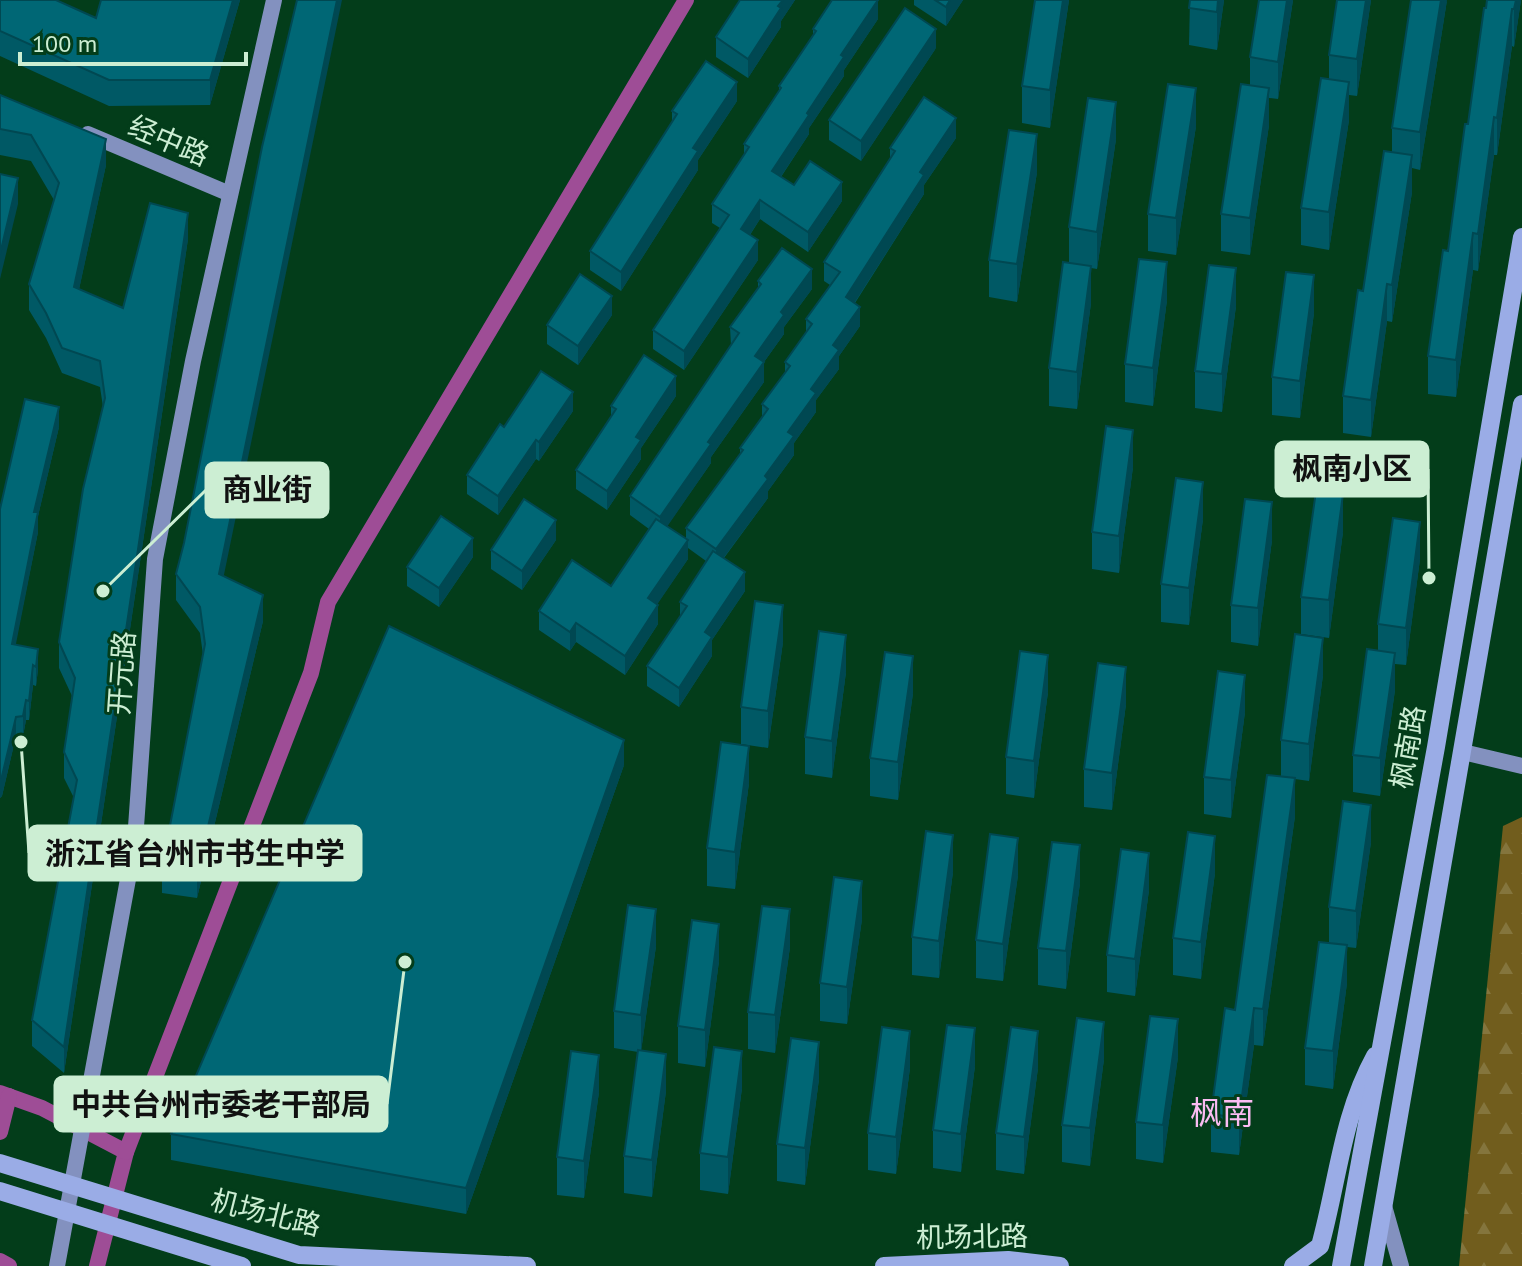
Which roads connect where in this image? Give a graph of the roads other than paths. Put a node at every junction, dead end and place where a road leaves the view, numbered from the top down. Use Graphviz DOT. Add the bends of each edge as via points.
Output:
graph roads {
  1 [pos="274,0"];
  2 [pos="72,127"];
  3 [pos="230,194"];
  4 [pos="1522,237"];
  5 [pos="1522,404"];
  6 [pos="1463,752"];
  7 [pos="1522,766"];
  8 [pos="1383,1043"];
  9 [pos="0,1163"];
  10 [pos="72,1186"];
  11 [pos="0,1191"];
  12 [pos="1384,1203"];
  13 [pos="67,1213"];
  14 [pos="58,1260"];
  15 [pos="242,1266"];
  16 [pos="527,1266"];
  17 [pos="884,1266"];
  18 [pos="1060,1266"];
  19 [pos="1293,1266"];
  20 [pos="1341,1266"];
  21 [pos="1373,1266"];
  22 [pos="1401,1266"];
  1 -- 3 [label="main road, 开元路"];
  2 -- 3 [label="main road, 经中路"];
  3 -- 10 [label="main road, 开元路" via="155,559 135,841"];
  4 -- 8 [label="main road, 枫南路"];
  5 -- 6 [label="main road, 枫南路"];
  6 -- 7 [label="main road"];
  6 -- 12 [label="main road, 枫南路"];
  8 -- 19 [label="main road" via="1361,1082 1346,1125 1320,1246"];
  8 -- 20 [label="main road, 枫南路"];
  9 -- 10 [label="main road, 机场北路"];
  10 -- 13 [label="main road, 开元路"];
  10 -- 16 [label="main road, 机场北路" via="299,1255"];
  11 -- 13 [label="main road, 机场北路"];
  12 -- 21 [label="main road, 枫南路"];
  12 -- 22 [label="main road"];
  13 -- 14 [label="main road, 开元路"];
  13 -- 15 [label="main road, 机场北路"];
  17 -- 18 [label="main road, 机场北路" via="1008,1260"];
}
